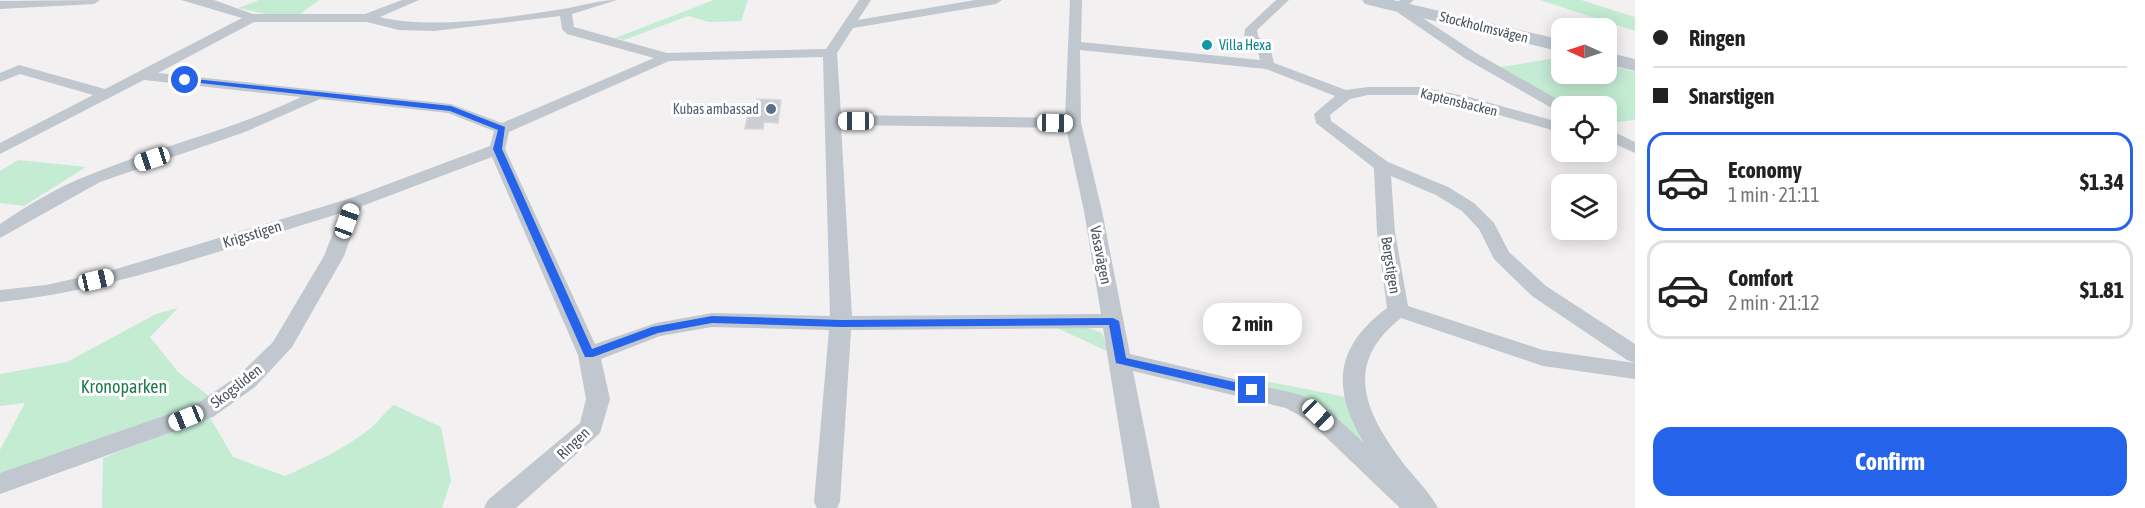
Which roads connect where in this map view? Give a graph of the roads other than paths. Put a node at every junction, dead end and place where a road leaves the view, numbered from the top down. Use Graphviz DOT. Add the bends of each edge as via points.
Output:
graph roads {
  1 [pos="94,0"];
  2 [pos="187,0"];
  3 [pos="412,0"];
  4 [pos="611,0"];
  5 [pos="865,0"];
  6 [pos="996,0"];
  7 [pos="1076,0"];
  8 [pos="1283,0"];
  9 [pos="1371,0"];
  10 [pos="1403,3"];
  11 [pos="0,5"];
  12 [pos="565,12"];
  13 [pos="252,18"];
  14 [pos="367,18"];
  15 [pos="849,24"];
  16 [pos="1551,43"];
  17 [pos="1074,45"];
  18 [pos="830,53"];
  19 [pos="668,57"];
  20 [pos="0,60"];
  21 [pos="1617,61"];
  22 [pos="1268,65"];
  23 [pos="1635,65"];
  24 [pos="19,69"];
  25 [pos="141,75"];
  26 [pos="0,78"];
  27 [pos="107,94"];
  28 [pos="317,95"];
  29 [pos="1345,95"];
  30 [pos="1551,102"];
  31 [pos="835,120"];
  32 [pos="1073,123"];
  33 [pos="1551,125"];
  34 [pos="502,129"];
  35 [pos="1617,139"];
  36 [pos="1631,147"];
  37 [pos="0,149"];
  38 [pos="498,149"];
  39 [pos="1382,166"];
  40 [pos="354,204"];
  41 [pos="0,232"];
  42 [pos="0,296"];
  43 [pos="1398,310"];
  44 [pos="1113,321"];
  45 [pos="841,323"];
  46 [pos="589,354"];
  47 [pos="1635,355"];
  48 [pos="1120,360"];
  49 [pos="1635,370"];
  50 [pos="0,484"];
  51 [pos="827,502"];
  52 [pos="498,508"];
  53 [pos="1146,508"];
  54 [pos="1414,508"];
  55 [pos="1424,508"];
  1 -- 11 [label="street"];
  2 -- 13 [label="street" via="214,4"];
  3 -- 14 [label="street"];
  4 -- 12 [label="street"];
  5 -- 15 [label="street"];
  6 -- 15 [label="street"];
  7 -- 17 [label="street, Vasavägen"];
  8 -- 22 [label="street" via="1251,29 1251,37 1264,51"];
  9 -- 10 [label="street, Stockholmsvägen"];
  10 -- 16 [label="street, Stockholmsvägen"];
  10 -- 30 [label="street" via="1471,56"];
  12 -- 14 [label="street" via="420,28"];
  12 -- 19 [label="street" via="572,32"];
  13 -- 14 [label="street"];
  13 -- 25 [label="street"];
  15 -- 18 [label="street"];
  17 -- 22 [label="street, Kaptensbacken"];
  17 -- 32 [label="street, Vasavägen"];
  18 -- 19 [label="street"];
  18 -- 31 [label="street"];
  19 -- 34 [label="street"];
  20 -- 24 [label="street"];
  21 -- 23 [label="street"];
  22 -- 29 [label="street, Kaptensbacken"];
  24 -- 26 [label="street"];
  24 -- 27 [label="street"];
  25 -- 27 [label="street"];
  25 -- 28 [label="street"];
  27 -- 37 [label="street"];
  28 -- 34 [label="street" via="451,109"];
  28 -- 41 [label="street" via="252,125 108,173"];
  29 -- 33 [label="street, Kaptensbacken" via="1420,91"];
  29 -- 39 [label="street" via="1322,114 1324,123"];
  31 -- 32 [label="street"];
  31 -- 45 [label="street"];
  32 -- 44 [label="street, Vasavägen"];
  34 -- 38 [label="street"];
  35 -- 36 [label="street"];
  38 -- 40 [label="street, Krigsstigen"];
  38 -- 46 [label="street, Ringen"];
  39 -- 43 [label="street, Bergstigen" via="1386,232"];
  39 -- 47 [label="street" via="1442,191 1468,207 1487,227 1501,255 1539,291"];
  40 -- 42 [label="street, Krigsstigen" via="117,275 46,291"];
  40 -- 50 [label="street, Skogsliden" via="334,256 281,347 247,381 204,411"];
  43 -- 49 [label="street" via="1544,358"];
  43 -- 55 [label="street, Bergstigen" via="1375,328 1361,346 1351,373 1357,405 1372,437"];
  44 -- 45 [label="street"];
  44 -- 48 [label="street, Vasavägen"];
  45 -- 46 [label="street" via="712,320 656,330"];
  45 -- 51 [label="street"];
  46 -- 52 [label="street, Ringen" via="598,399 591,427"];
  48 -- 53 [label="street, Vasavägen"];
  48 -- 54 [label="street" via="1293,401 1318,415"];
}
